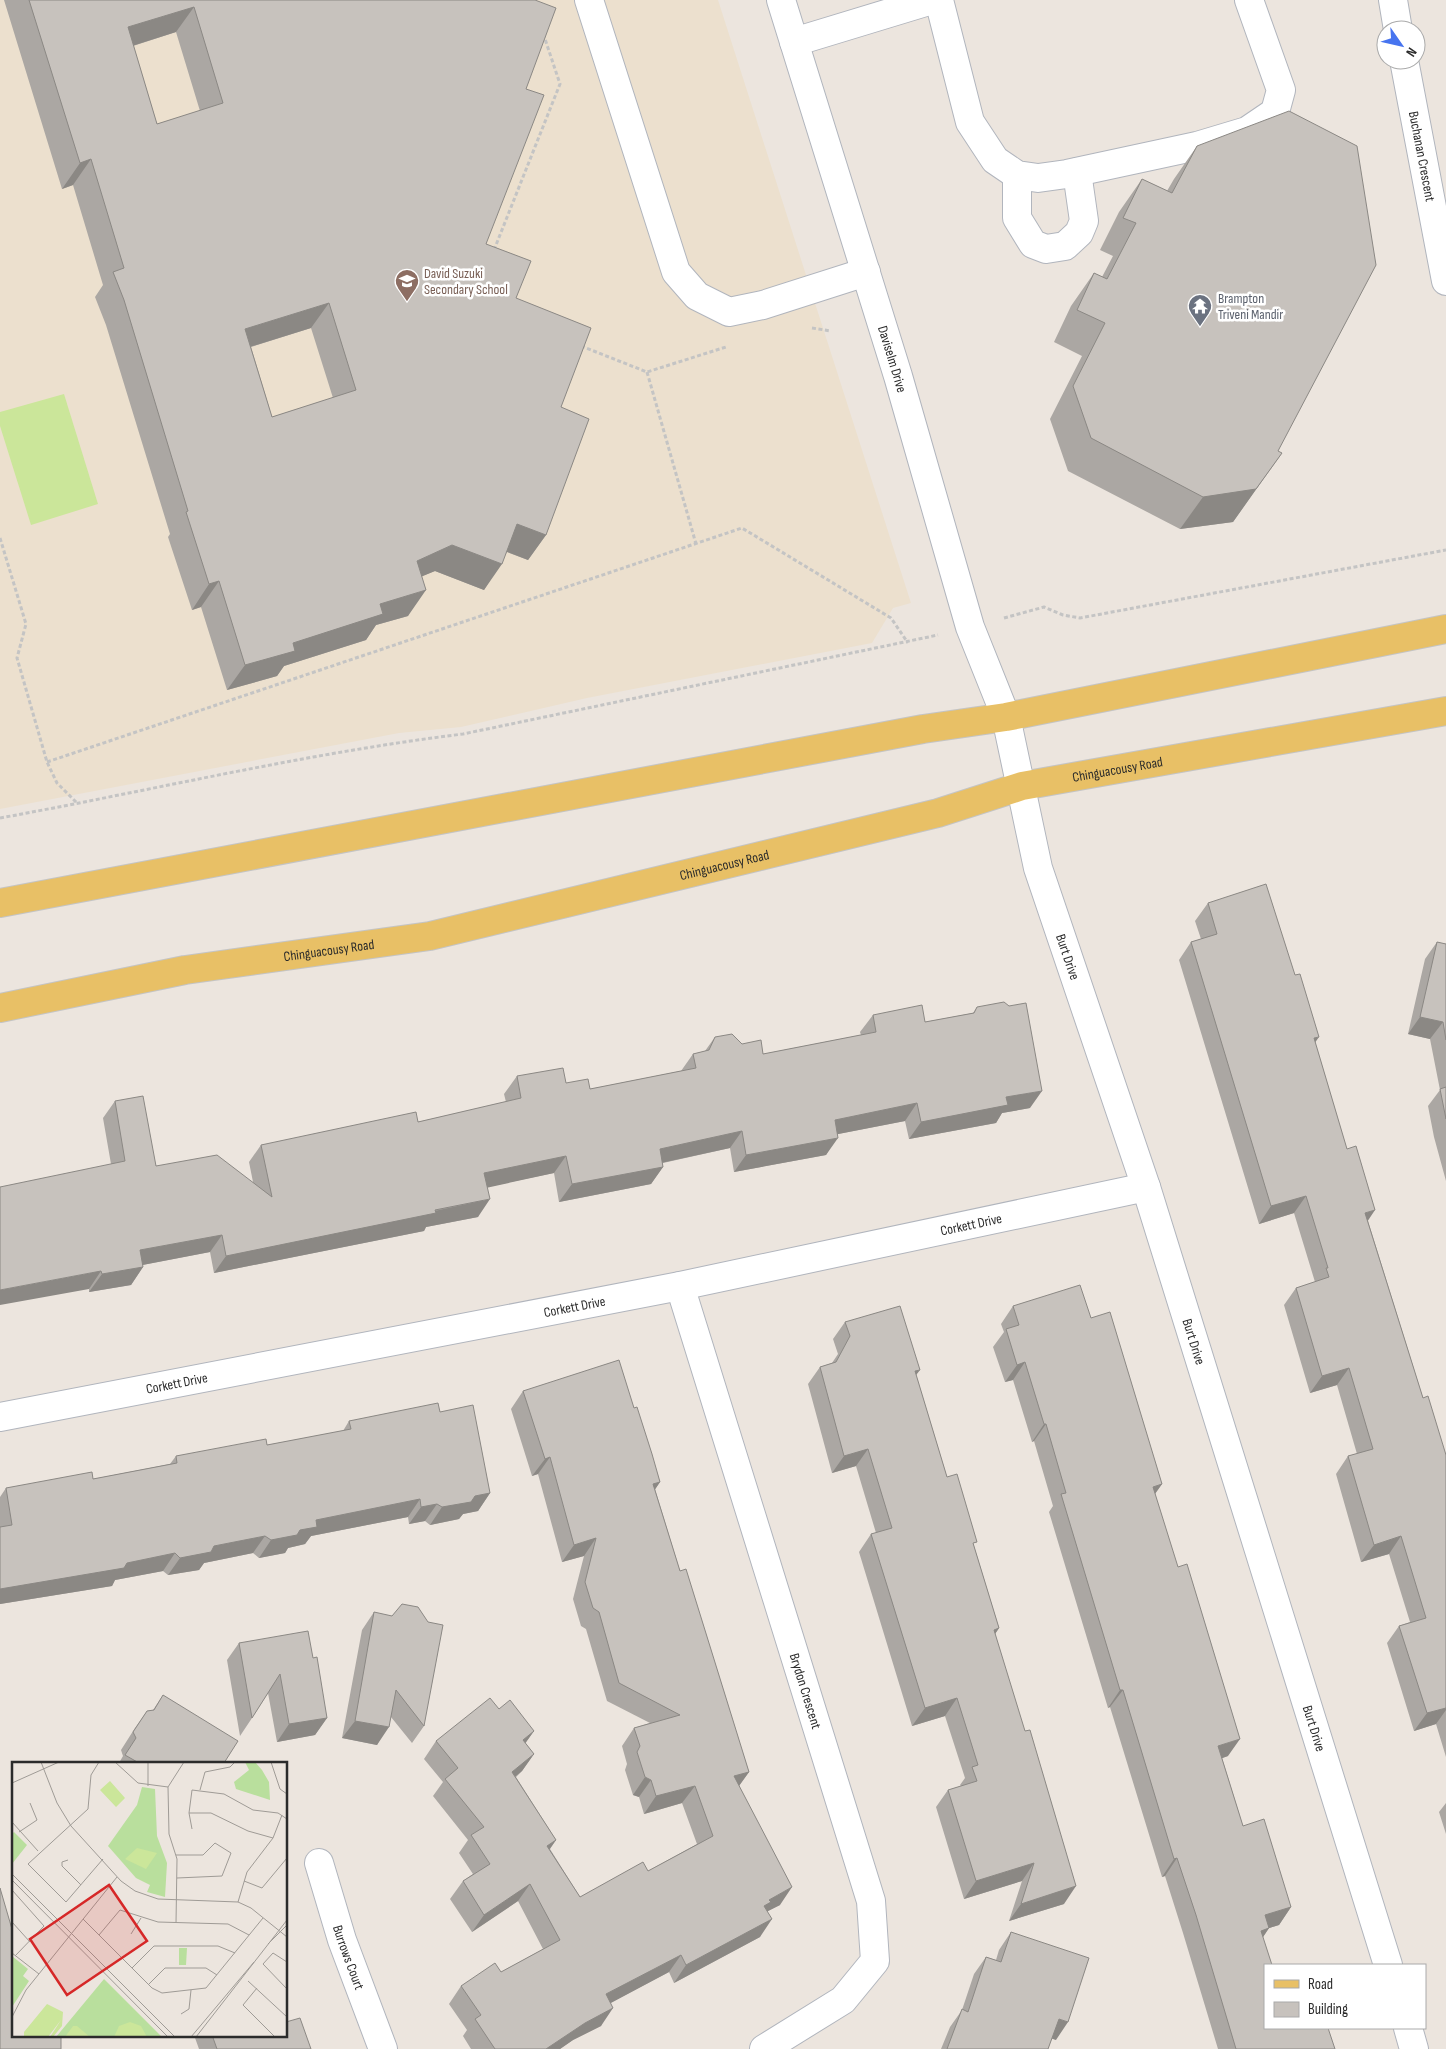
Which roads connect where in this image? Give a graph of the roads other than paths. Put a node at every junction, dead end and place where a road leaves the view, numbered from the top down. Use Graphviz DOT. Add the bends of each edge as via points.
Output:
graph roads {
  1 [pos="589,0"];
  2 [pos="781,0"];
  3 [pos="932,0"];
  4 [pos="939,0"];
  5 [pos="1250,0"];
  6 [pos="1393,0"];
  7 [pos="1396,20"];
  8 [pos="794,42"];
  9 [pos="1406,70"];
  10 [pos="1077,172"];
  11 [pos="1017,176"];
  12 [pos="866,272"];
  13 [pos="1446,281"];
  14 [pos="1446,629"];
  15 [pos="1446,711"];
  16 [pos="1006,717"];
  17 [pos="1022,786"];
  18 [pos="0,904"];
  19 [pos="0,1008"];
  20 [pos="1146,1187"];
  21 [pos="680,1286"];
  22 [pos="0,1417"];
  23 [pos="319,1863"];
  24 [pos="1388,1964"];
  25 [pos="1408,2029"];
  26 [pos="383,2049"];
  27 [pos="764,2049"];
  28 [pos="1414,2049"];
  1 -- 12 [label="street" via="676,272 697,296 729,312 763,305"];
  2 -- 8 [label="street, Daviselm Drive"];
  3 -- 8 [label="street"];
  4 -- 11 [label="street" via="970,122 995,160"];
  5 -- 10 [label="street" via="1281,90 1275,112 1247,131 1197,146"];
  6 -- 7 [label="street"];
  8 -- 12 [label="street, Daviselm Drive"];
  9 -- 13 [label="street, Buchanan Crescent"];
  10 -- 11 [label="street" via="1038,178"];
  10 -- 11 [label="street" via="1084,220 1079,233 1065,246 1046,249 1032,244 1017,218"];
  12 -- 16 [label="street, Daviselm Drive" via="970,627"];
  14 -- 16 [label="main road"];
  15 -- 17 [label="main road, Chinguacousy Road"];
  16 -- 17 [label="street, Burt Drive"];
  16 -- 18 [label="main road" via="923,729"];
  17 -- 19 [label="main road, Chinguacousy Road" via="938,813 430,936 186,970"];
  17 -- 20 [label="street, Burt Drive" via="1038,868"];
  20 -- 21 [label="street, Corkett Drive"];
  20 -- 24 [label="street, Burt Drive"];
  21 -- 22 [label="street, Corkett Drive"];
  21 -- 27 [label="street, Brydon Crescent" via="871,1901 875,1961 843,2000"];
  23 -- 26 [label="street, Burrows Court" via="342,1940"];
  25 -- 28 [label="street"];
}
